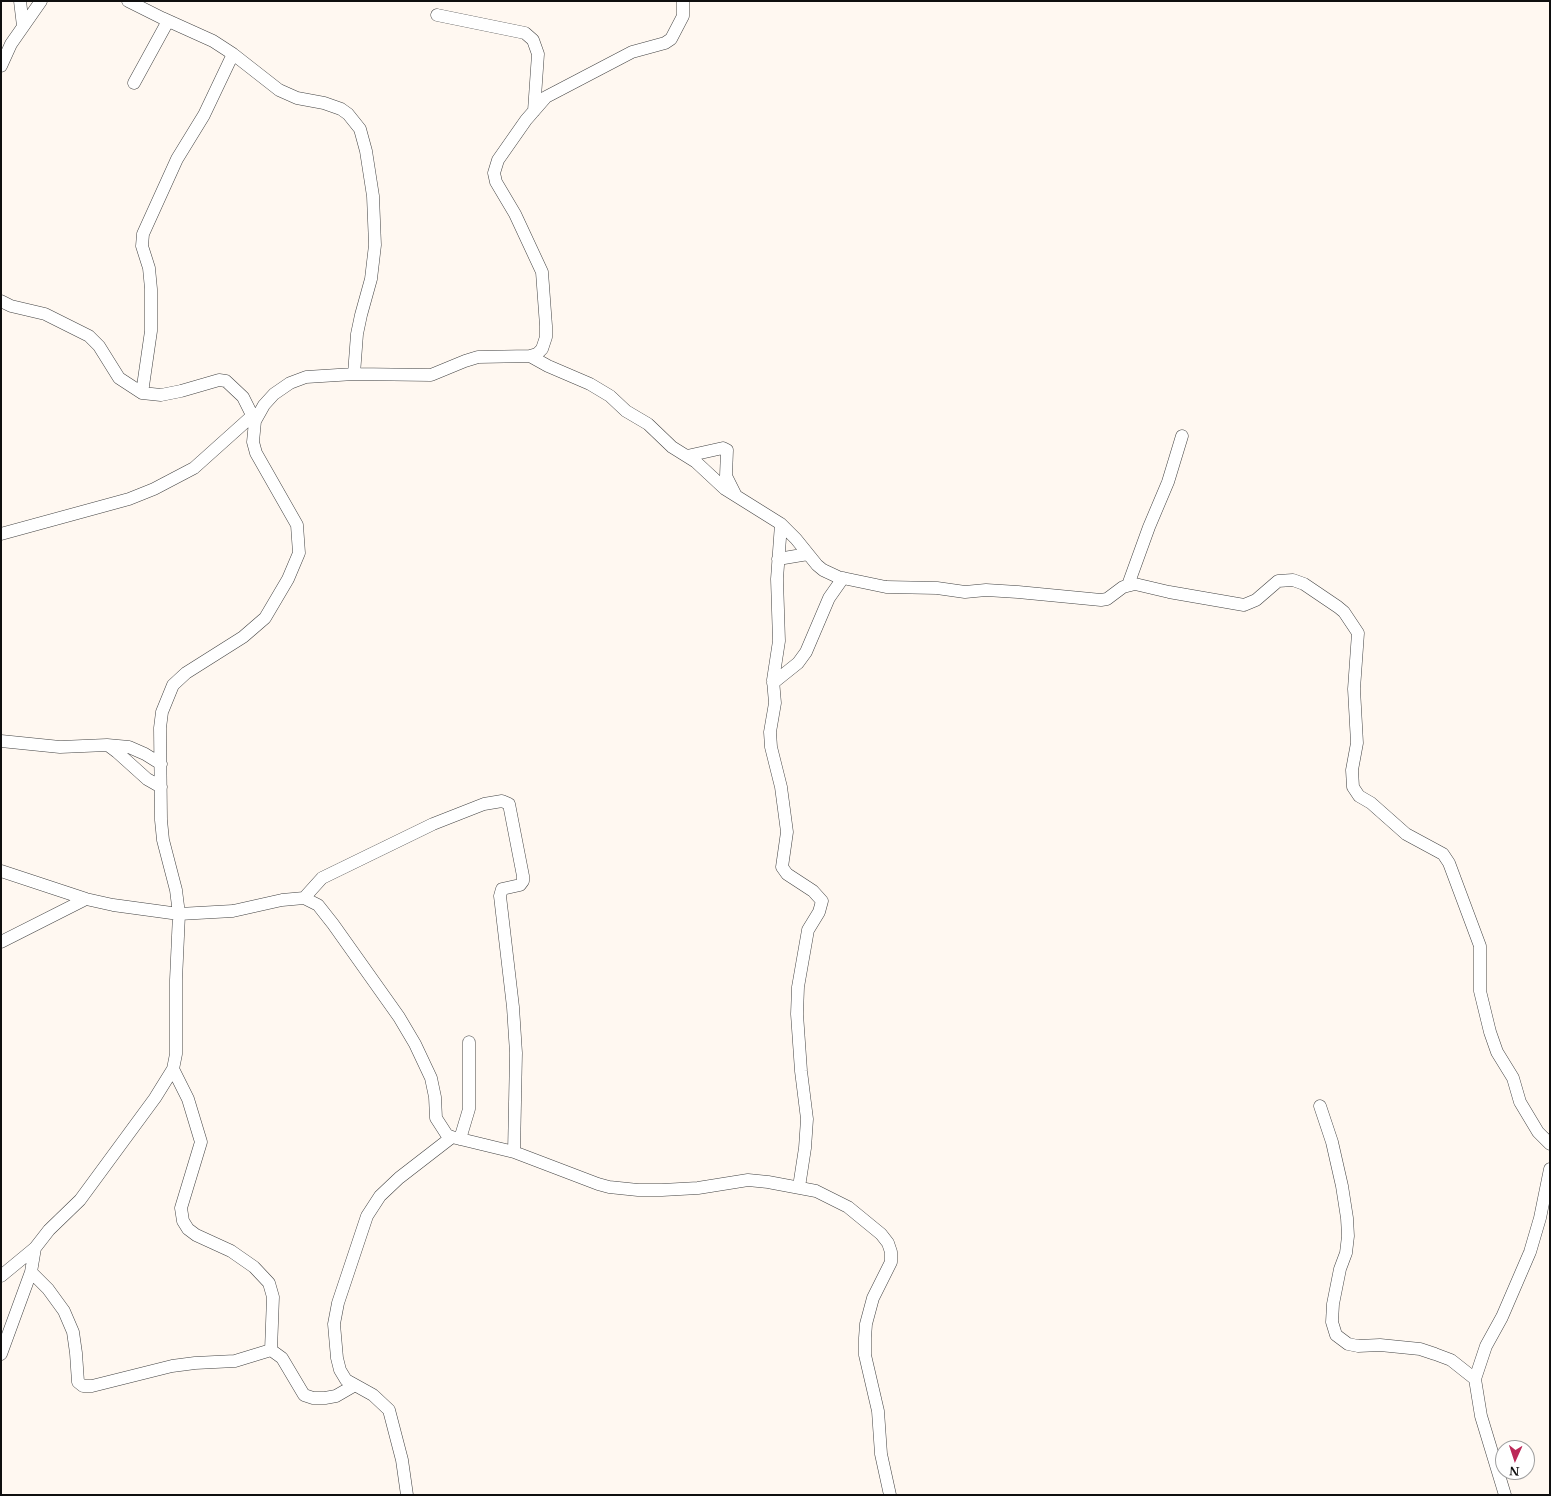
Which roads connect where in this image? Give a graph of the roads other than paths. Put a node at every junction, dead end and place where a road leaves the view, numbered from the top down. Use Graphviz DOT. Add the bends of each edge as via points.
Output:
graph roads {
  1 [pos="20,1"];
  2 [pos="41,1"];
  3 [pos="128,1"];
  4 [pos="683,1"];
  5 [pos="437,15"];
  6 [pos="168,21"];
  7 [pos="23,26"];
  8 [pos="233,54"];
  9 [pos="1,66"];
  10 [pos="134,83"];
  11 [pos="534,111"];
  12 [pos="1,301"];
  13 [pos="543,347"];
  14 [pos="530,356"];
  15 [pos="546,365"];
  16 [pos="354,374"];
  17 [pos="142,393"];
  18 [pos="253,418"];
  19 [pos="1182,436"];
  20 [pos="687,456"];
  21 [pos="735,494"];
  22 [pos="781,524"];
  23 [pos="1,534"];
  24 [pos="808,554"];
  25 [pos="778,559"];
  26 [pos="843,578"];
  27 [pos="1128,585"];
  28 [pos="773,683"];
  29 [pos="1,741"];
  30 [pos="107,745"];
  31 [pos="160,764"];
  32 [pos="161,788"];
  33 [pos="1,871"];
  34 [pos="304,898"];
  35 [pos="86,899"];
  36 [pos="180,914"];
  37 [pos="1,942"];
  38 [pos="469,1042"];
  39 [pos="173,1069"];
  40 [pos="1320,1106"];
  41 [pos="456,1138"];
  42 [pos="1550,1144"];
  43 [pos="514,1152"];
  44 [pos="1550,1169"];
  45 [pos="799,1187"];
  46 [pos="35,1248"];
  47 [pos="31,1272"];
  48 [pos="1,1276"];
  49 [pos="271,1350"];
  50 [pos="1,1354"];
  51 [pos="1475,1379"];
  52 [pos="355,1385"];
  53 [pos="407,1495"];
  54 [pos="890,1495"];
  55 [pos="1505,1495"];
  1 -- 7 [label="street"];
  2 -- 7 [label="street"];
  3 -- 6 [label="street"];
  4 -- 11 [label="street" via="682,16 671,40 632,52 546,97"];
  5 -- 11 [label="street" via="525,33 533,40 538,54"];
  6 -- 8 [label="street" via="213,41"];
  6 -- 10 [label="street"];
  7 -- 9 [label="street"];
  8 -- 16 [label="street" via="278,90 297,98 341,108 360,128 373,196 375,245 371,279 360,321"];
  8 -- 17 [label="street" via="204,115 177,159 143,234 142,246 149,268 151,289 152,331"];
  11 -- 13 [label="street" via="498,160 494,173 496,182 515,214 542,272 546,326"];
  12 -- 17 [label="street" via="45,314 89,336 99,346 118,378"];
  13 -- 14 [label="street" via="537,354"];
  13 -- 15 [label="street"];
  14 -- 15 [label="street"];
  14 -- 16 [label="street" via="478,357 432,375"];
  15 -- 20 [label="street" via="590,384 610,396 626,411 648,424 672,447"];
  16 -- 18 [label="street" via="306,377 290,383 274,394"];
  17 -- 18 [label="street" via="161,395 219,380 226,381 243,396"];
  18 -- 23 [label="street" via="194,468 154,489 122,501"];
  18 -- 31 [label="street" via="256,454 297,525 299,553 288,579 265,618 243,637 186,673 173,685 162,712"];
  19 -- 27 [label="street" via="1168,482"];
  20 -- 21 [label="street" via="717,483"];
  20 -- 21 [label="street" via="725,448 728,453 726,476"];
  21 -- 22 [label="street"];
  22 -- 24 [label="street"];
  22 -- 25 [label="street"];
  24 -- 25 [label="street"];
  24 -- 26 [label="street" via="823,570"];
  25 -- 28 [label="street" via="779,641"];
  26 -- 27 [label="street" via="886,588 937,588 964,592 986,590 1101,600 1107,599"];
  26 -- 28 [label="street" via="829,598 806,652 798,663"];
  27 -- 42 [label="street" via="1135,584 1244,604 1256,600 1278,581 1293,580 1304,584 1344,612 1358,633 1354,689 1357,743 1352,770 1353,786 1358,796 1371,803 1416,840 1443,854 1449,863 1480,946 1480,991 1490,1032 1513,1078 1520,1102 1538,1132"];
  28 -- 45 [label="street" via="775,703 771,721 771,747 781,787 787,832 782,867 787,874 813,891 822,901 819,912 808,930 798,987 797,1014 807,1119"];
  29 -- 30 [label="street" via="60,747"];
  30 -- 31 [label="street" via="129,747"];
  30 -- 32 [label="street"];
  31 -- 32 [label="street"];
  32 -- 36 [label="street" via="160,820 163,840"];
  33 -- 35 [label="street"];
  34 -- 36 [label="street" via="233,911"];
  34 -- 41 [label="street" via="318,905 399,1017 431,1078 436,1118 444,1131"];
  34 -- 43 [label="street" via="322,878 433,824 484,804 502,801 509,804 523,876 520,885 502,889 500,896 516,1053"];
  35 -- 36 [label="street"];
  35 -- 37 [label="street"];
  36 -- 39 [label="street" via="176,980 176,1054"];
  38 -- 41 [label="street" via="469,1109"];
  39 -- 46 [label="street" via="155,1098 80,1200"];
  39 -- 49 [label="street" via="188,1099 200,1142 181,1208 183,1221 196,1235 231,1251 254,1267 269,1283 273,1297"];
  40 -- 51 [label="street" via="1332,1142 1347,1218 1346,1253 1333,1304 1332,1322 1336,1335 1348,1344 1358,1346 1380,1345 1435,1354 1451,1360"];
  41 -- 43 [label="street"];
  41 -- 52 [label="street" via="399,1178 380,1196 367,1216 338,1303 334,1324 340,1370 346,1380"];
  43 -- 45 [label="street" via="598,1184 621,1189 682,1189 748,1180"];
  44 -- 51 [label="street" via="1530,1252 1486,1346"];
  45 -- 54 [label="street" via="816,1191 848,1207 880,1234 888,1243 891,1252 891,1262 873,1298 865,1338 878,1411 881,1454"];
  46 -- 47 [label="street"];
  46 -- 48 [label="street"];
  47 -- 49 [label="street" via="64,1311 73,1332 78,1382 82,1386 92,1386 172,1366 235,1361"];
  47 -- 50 [label="street"];
  49 -- 52 [label="street" via="282,1358 304,1395 313,1398 336,1396"];
  51 -- 55 [label="street" via="1481,1416"];
  52 -- 53 [label="street" via="373,1395 389,1410 402,1460"];
}
